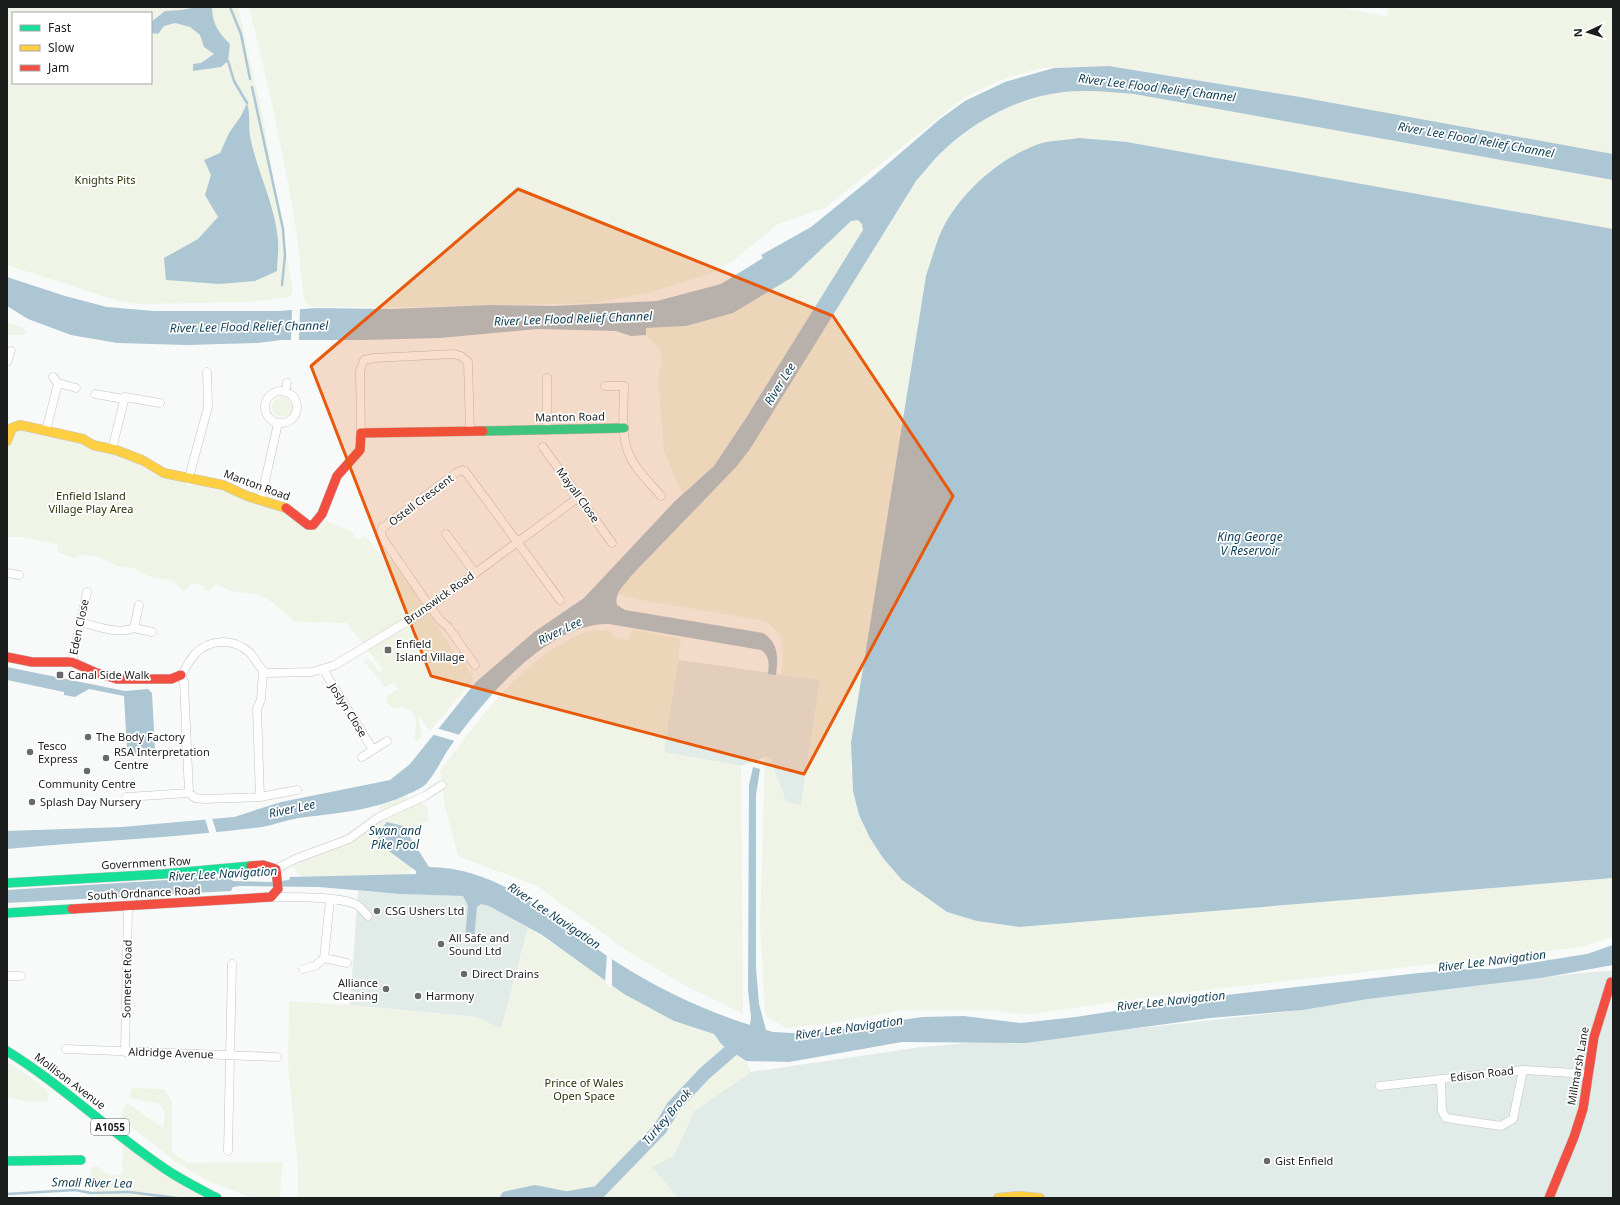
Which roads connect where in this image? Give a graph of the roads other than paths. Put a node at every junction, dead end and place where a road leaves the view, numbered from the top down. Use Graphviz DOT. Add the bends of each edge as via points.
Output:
graph roads {
  1 [pos="11,351"];
  2 [pos="7,362"];
  3 [pos="207,372"];
  4 [pos="547,378"];
  5 [pos="288,383"];
  6 [pos="605,386"];
  7 [pos="76,388"];
  8 [pos="285,392"];
  9 [pos="95,394"];
  10 [pos="124,399"];
  11 [pos="160,403"];
  12 [pos="278,423"];
  13 [pos="10,424"];
  14 [pos="624,428"];
  15 [pos="547,430"];
  16 [pos="46,431"];
  17 [pos="470,431"];
  18 [pos="361,433"];
  19 [pos="7,441"];
  20 [pos="543,448"];
  21 [pos="112,449"];
  22 [pos="189,476"];
  23 [pos="661,496"];
  24 [pos="579,497"];
  25 [pos="261,499"];
  26 [pos="446,534"];
  27 [pos="517,542"];
  28 [pos="612,543"];
  29 [pos="7,573"];
  30 [pos="475,573"];
  31 [pos="18,576"];
  32 [pos="87,592"];
  33 [pos="560,600"];
  34 [pos="139,605"];
  35 [pos="430,607"];
  36 [pos="80,622"];
  37 [pos="134,628"];
  38 [pos="152,632"];
  39 [pos="7,657"];
  40 [pos="72,662"];
  41 [pos="475,665"];
  42 [pos="322,669"];
  43 [pos="263,671"];
  44 [pos="182,675"];
  45 [pos="387,741"];
  46 [pos="373,750"];
  47 [pos="362,757"];
  48 [pos="442,785"];
  49 [pos="297,790"];
  50 [pos="189,793"];
  51 [pos="126,797"];
  52 [pos="260,797"];
  53 [pos="277,874"];
  54 [pos="7,883"];
  55 [pos="270,897"];
  56 [pos="330,900"];
  57 [pos="128,906"];
  58 [pos="7,913"];
  59 [pos="368,916"];
  60 [pos="324,958"];
  61 [pos="232,964"];
  62 [pos="347,964"];
  63 [pos="303,969"];
  64 [pos="7,976"];
  65 [pos="21,976"];
  66 [pos="1611,982"];
  67 [pos="66,1049"];
  68 [pos="7,1051"];
  69 [pos="125,1052"];
  70 [pos="229,1056"];
  71 [pos="276,1057"];
  72 [pos="1523,1070"];
  73 [pos="1589,1074"];
  74 [pos="1440,1079"];
  75 [pos="1380,1086"];
  76 [pos="228,1152"];
  77 [pos="81,1160"];
  78 [pos="7,1161"];
  79 [pos="217,1198"];
  80 [pos="998,1198"];
  81 [pos="1040,1198"];
  82 [pos="1549,1198"];
  1 -- 2 [label="street"];
  3 -- 22 [label="street" via="208,407"];
  4 -- 15 [label="street"];
  5 -- 8 [label="street"];
  6 -- 14 [label="street" via="624,386"];
  7 -- 16 [label="street" via="55,380"];
  8 -- 12 [label="street" via="271,396 266,404 267,414"];
  8 -- 12 [label="street" via="296,401 297,411 292,419"];
  9 -- 10 [label="street"];
  10 -- 11 [label="street" via="125,397"];
  10 -- 21 [label="street"];
  12 -- 25 [label="street"];
  13 -- 16 [label="street, Manton Road"];
  13 -- 19 [label="street, Manton Road"];
  14 -- 15 [label="street, Manton Road"];
  14 -- 23 [label="street" via="627,451 633,463"];
  15 -- 17 [label="street, Manton Road"];
  16 -- 21 [label="street, Manton Road" via="83,439 94,445"];
  17 -- 18 [label="street, Manton Road"];
  17 -- 18 [label="street" via="468,362 454,354 364,360 360,371"];
  18 -- 25 [label="street, Manton Road" via="360,450 337,476 322,514 313,525 308,525 289,509"];
  20 -- 24 [label="street, Mayall Close"];
  21 -- 22 [label="street, Manton Road" via="142,460 164,473"];
  22 -- 25 [label="street, Manton Road"];
  24 -- 27 [label="street, Brunswick Road"];
  24 -- 28 [label="street, Mayall Close"];
  26 -- 30 [label="street"];
  27 -- 30 [label="street, Brunswick Road"];
  27 -- 33 [label="street"];
  27 -- 35 [label="street, Ostell Crescent" via="470,476 462,470 382,528 381,533"];
  29 -- 31 [label="street"];
  30 -- 35 [label="street, Brunswick Road"];
  32 -- 36 [label="street, Eden Close"];
  34 -- 37 [label="street"];
  35 -- 41 [label="street"];
  35 -- 42 [label="street, Brunswick Road" via="356,653"];
  36 -- 37 [label="street" via="127,631"];
  36 -- 40 [label="street, Eden Close"];
  37 -- 38 [label="street"];
  39 -- 40 [label="street" via="32,662"];
  40 -- 44 [label="street" via="117,678 171,679"];
  42 -- 43 [label="street, Brunswick Road" via="296,674"];
  42 -- 46 [label="street, Joslyn Close"];
  43 -- 44 [label="street" via="249,652 239,645 222,642 207,646 195,654"];
  43 -- 52 [label="street" via="261,699 257,710"];
  44 -- 50 [label="street"];
  45 -- 46 [label="street"];
  46 -- 47 [label="street"];
  48 -- 53 [label="street" via="425,796 379,817 349,839 295,859"];
  49 -- 52 [label="street"];
  50 -- 51 [label="street"];
  50 -- 52 [label="street" via="198,799"];
  53 -- 54 [label="street, Government Row" via="271,866 263,865"];
  53 -- 55 [label="street" via="278,889"];
  55 -- 56 [label="street"];
  55 -- 57 [label="street, South Ordnance Road"];
  56 -- 59 [label="street" via="358,905"];
  56 -- 60 [label="street"];
  57 -- 58 [label="street, South Ordnance Road"];
  57 -- 69 [label="street, Somerset Road"];
  60 -- 62 [label="street"];
  60 -- 63 [label="street" via="315,966"];
  61 -- 70 [label="street"];
  64 -- 65 [label="street"];
  66 -- 73 [label="street, Millmarsh Lane" via="1594,1037"];
  67 -- 69 [label="street, Aldridge Avenue"];
  68 -- 79 [label="street, Mollison Avenue / A1055" via="59,1087 169,1172"];
  69 -- 70 [label="street, Aldridge Avenue"];
  70 -- 71 [label="street, Aldridge Avenue"];
  70 -- 76 [label="street"];
  72 -- 73 [label="street, Edison Road"];
  72 -- 74 [label="street, Edison Road"];
  72 -- 74 [label="street, Edison Road" via="1512,1119 1501,1126 1446,1118 1442,1111"];
  73 -- 82 [label="street, Millmarsh Lane" via="1580,1118"];
  74 -- 75 [label="street, Edison Road"];
  77 -- 78 [label="street"];
  80 -- 81 [label="street"];
}
